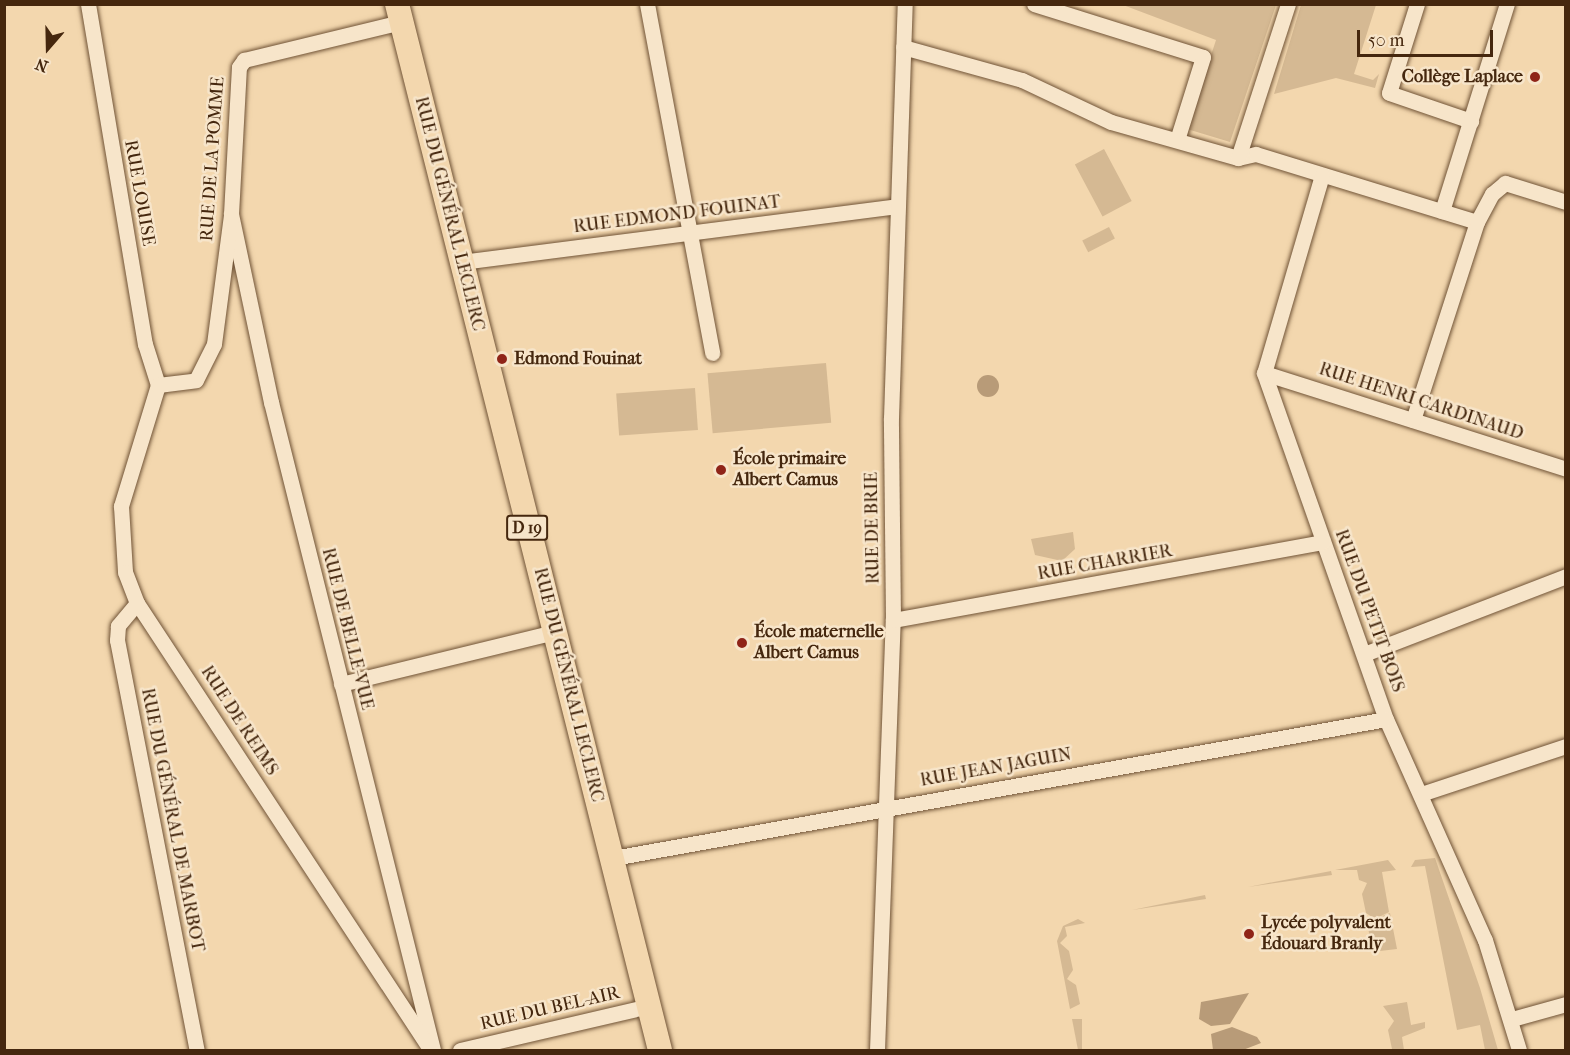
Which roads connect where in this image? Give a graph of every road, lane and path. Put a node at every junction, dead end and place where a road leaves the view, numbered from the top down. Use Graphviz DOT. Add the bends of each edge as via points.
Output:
graph roads {
  1 [pos="88,4"];
  2 [pos="647,4"];
  3 [pos="905,4"];
  4 [pos="1034,4"];
  5 [pos="1288,4"];
  6 [pos="1417,4"];
  7 [pos="1507,4"];
  8 [pos="399,13"];
  9 [pos="903,47"];
  10 [pos="1471,121"];
  11 [pos="1177,140"];
  12 [pos="1238,158"];
  13 [pos="1322,175"];
  14 [pos="1566,202"];
  15 [pos="897,206"];
  16 [pos="1442,212"];
  17 [pos="231,214"];
  18 [pos="1477,222"];
  19 [pos="689,234"];
  20 [pos="461,262"];
  21 [pos="712,353"];
  22 [pos="1264,373"];
  23 [pos="158,385"];
  24 [pos="1413,420"];
  25 [pos="1566,469"];
  26 [pos="1323,542"];
  27 [pos="1566,576"];
  28 [pos="137,603"];
  29 [pos="893,620"];
  30 [pos="554,632"];
  31 [pos="1364,654"];
  32 [pos="341,684"];
  33 [pos="1386,719"];
  34 [pos="1566,746"];
  35 [pos="1421,794"];
  36 [pos="886,807"];
  37 [pos="613,858"];
  38 [pos="1566,1004"];
  39 [pos="649,1005"];
  40 [pos="1512,1019"];
  41 [pos="197,1050"];
  42 [pos="432,1050"];
  43 [pos="460,1050"];
  44 [pos="660,1050"];
  45 [pos="877,1050"];
  46 [pos="1519,1050"];
  1 -- 23 [label="street, RUE LOUISE" via="145,344"];
  2 -- 19 [label="street"];
  3 -- 9 [label="street, RUE DE BRIE"];
  4 -- 11 [label="street" via="1203,57"];
  5 -- 12 [label="street"];
  6 -- 10 [label="street" via="1389,93"];
  7 -- 10 [label="street"];
  8 -- 17 [label="street, RUE DE LA POMME" via="244,60 237,75"];
  8 -- 20 [label="main road, RUE DU GÉNÉRAL LECLERC / D 19"];
  9 -- 11 [label="street" via="1022,80 1111,122"];
  9 -- 15 [label="street, RUE DE BRIE"];
  10 -- 16 [label="street"];
  11 -- 12 [label="street"];
  12 -- 13 [label="street" via="1256,154"];
  13 -- 16 [label="street"];
  13 -- 22 [label="street"];
  14 -- 18 [label="street" via="1505,183"];
  15 -- 19 [label="street, RUE EDMOND FOUINAT"];
  15 -- 29 [label="street, RUE DE BRIE" via="891,418"];
  16 -- 18 [label="street"];
  17 -- 23 [label="street, RUE DE LA POMME" via="207,365 196,380"];
  17 -- 32 [label="street, RUE DE BELLE-VUE"];
  18 -- 24 [label="street"];
  19 -- 20 [label="street, RUE EDMOND FOUINAT"];
  19 -- 21 [label="street"];
  20 -- 30 [label="main road, RUE DU GÉNÉRAL LECLERC / D 19"];
  22 -- 24 [label="street, RUE HENRI CARDINAUD"];
  22 -- 26 [label="street, RUE DU PETIT BOIS"];
  23 -- 28 [label="street, RUE DE REIMS" via="121,507 125,572"];
  24 -- 25 [label="street, RUE HENRI CARDINAUD"];
  26 -- 29 [label="street, RUE CHARRIER"];
  26 -- 31 [label="street, RUE DU PETIT BOIS"];
  27 -- 31 [label="street"];
  28 -- 41 [label="street, RUE DU GÉNÉRAL DE MARBOT" via="118,626 117,640"];
  28 -- 42 [label="street, RUE DE REIMS"];
  29 -- 36 [label="street, RUE DE BRIE"];
  30 -- 32 [label="street"];
  30 -- 37 [label="main road, RUE DU GÉNÉRAL LECLERC / D 19"];
  31 -- 33 [label="street, RUE DU PETIT BOIS"];
  32 -- 42 [label="street, RUE DE BELLE-VUE"];
  33 -- 35 [label="street, RUE DU PETIT BOIS"];
  33 -- 36 [label="street, RUE JEAN JAGUIN"];
  34 -- 35 [label="street"];
  35 -- 40 [label="street, RUE DU PETIT BOIS" via="1485,940"];
  36 -- 37 [label="street, RUE JEAN JAGUIN"];
  36 -- 45 [label="street, RUE DE BRIE"];
  37 -- 39 [label="main road, RUE DU GÉNÉRAL LECLERC / D 19"];
  38 -- 40 [label="street"];
  39 -- 43 [label="street, RUE DU BEL-AIR"];
  39 -- 44 [label="main road, RUE DU GÉNÉRAL LECLERC / D 19"];
  40 -- 46 [label="street, RUE DU PETIT BOIS"];
}
